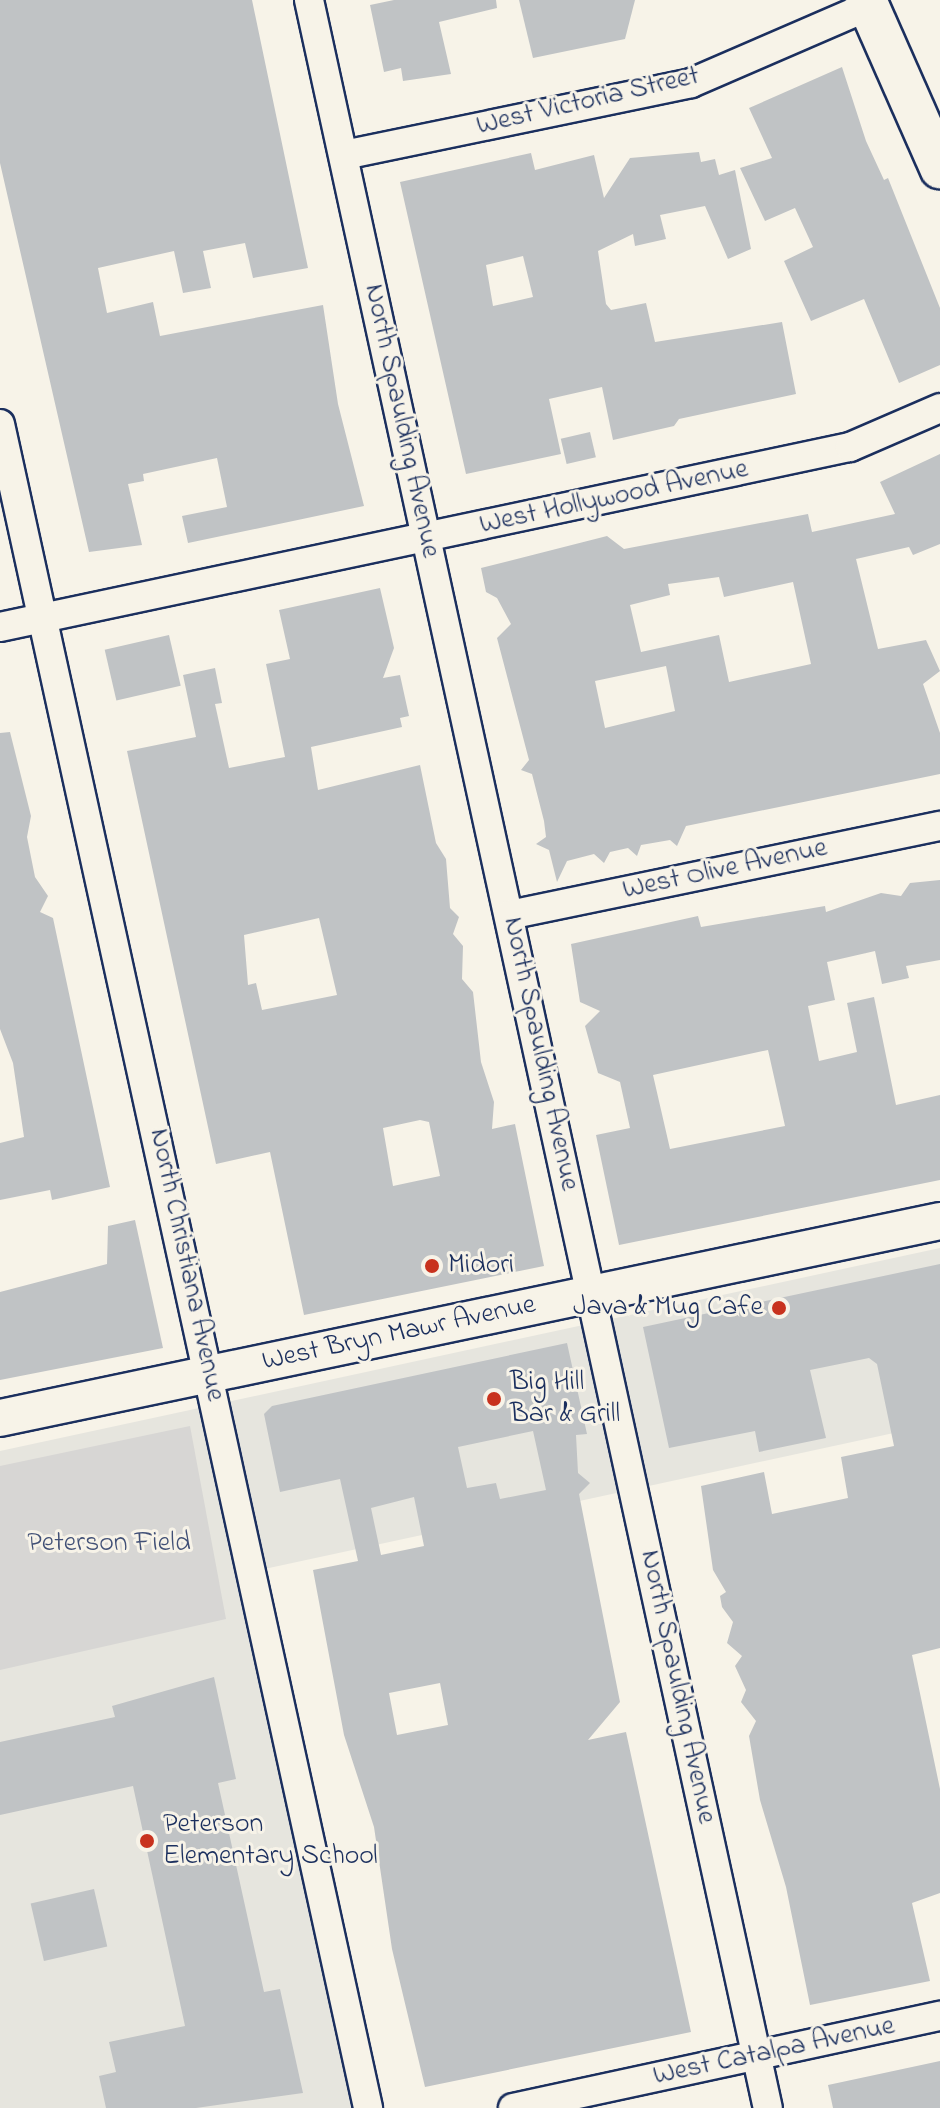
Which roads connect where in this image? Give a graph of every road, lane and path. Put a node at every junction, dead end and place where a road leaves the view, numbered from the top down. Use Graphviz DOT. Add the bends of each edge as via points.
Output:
graph roads {
  1 [pos="309,0"];
  2 [pos="867,3"];
  3 [pos="344,155"];
  4 [pos="940,168"];
  5 [pos="940,408"];
  6 [pos="0,424"];
  7 [pos="427,538"];
  8 [pos="43,618"];
  9 [pos="0,627"];
  10 [pos="940,826"];
  11 [pos="509,915"];
  12 [pos="940,1221"];
  13 [pos="593,1294"];
  14 [pos="210,1374"];
  15 [pos="0,1418"];
  16 [pos="940,2016"];
  17 [pos="757,2055"];
  18 [pos="368,2108"];
  19 [pos="513,2108"];
  20 [pos="768,2108"];
  1 -- 3 [label="street, North Spaulding Avenue"];
  2 -- 3 [label="street, West Victoria Street" via="691,83"];
  2 -- 4 [label="main road"];
  3 -- 7 [label="street, North Spaulding Avenue"];
  5 -- 7 [label="street, West Hollywood Avenue" via="850,447"];
  6 -- 8 [label="street, North Christiana Avenue"];
  7 -- 8 [label="street, West Hollywood Avenue"];
  7 -- 11 [label="street, North Spaulding Avenue"];
  8 -- 9 [label="street, West Hollywood Avenue"];
  8 -- 14 [label="street, North Christiana Avenue"];
  10 -- 11 [label="street, West Olive Avenue"];
  11 -- 13 [label="street, North Spaulding Avenue"];
  12 -- 13 [label="street, West Bryn Mawr Avenue"];
  13 -- 14 [label="street, West Bryn Mawr Avenue"];
  13 -- 17 [label="street, North Spaulding Avenue"];
  14 -- 15 [label="street, West Bryn Mawr Avenue"];
  14 -- 18 [label="street, North Christiana Avenue"];
  16 -- 17 [label="street, West Catalpa Avenue"];
  17 -- 19 [label="street, West Catalpa Avenue"];
  17 -- 20 [label="street, North Spaulding Avenue"];
}
